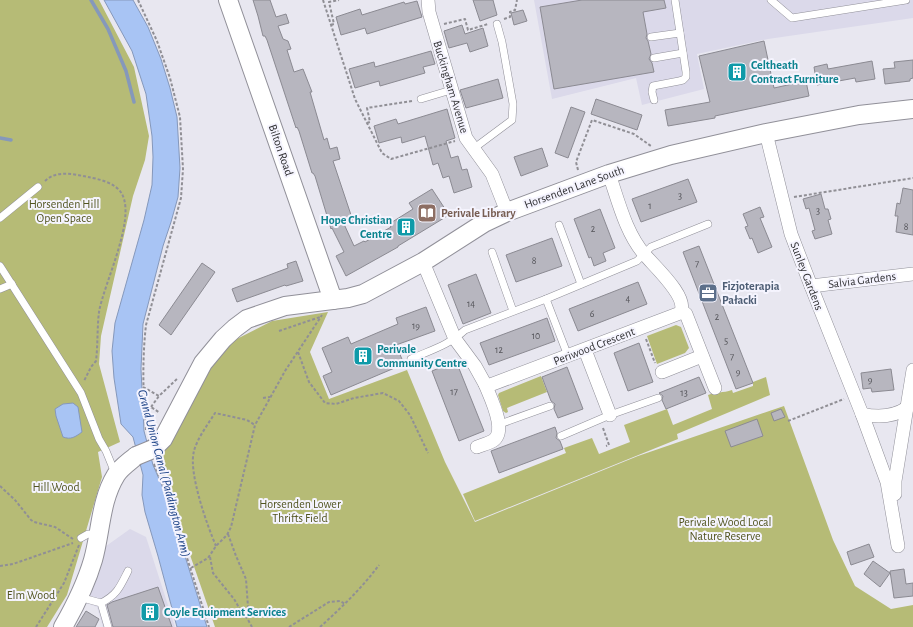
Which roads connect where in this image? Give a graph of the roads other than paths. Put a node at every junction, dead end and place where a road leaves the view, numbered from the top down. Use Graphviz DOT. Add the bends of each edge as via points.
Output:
graph roads {
  1 [pos="228,0"];
  2 [pos="428,0"];
  3 [pos="675,0"];
  4 [pos="771,0"];
  5 [pos="906,0"];
  6 [pos="871,3"];
  7 [pos="500,21"];
  8 [pos="680,32"];
  9 [pos="651,37"];
  10 [pos="683,54"];
  11 [pos="654,58"];
  12 [pos="452,90"];
  13 [pos="421,99"];
  14 [pos="654,100"];
  15 [pos="913,109"];
  16 [pos="766,133"];
  17 [pos="473,149"];
  18 [pos="608,174"];
  19 [pos="38,187"];
  20 [pos="507,212"];
  21 [pos="0,218"];
  22 [pos="708,224"];
  23 [pos="559,225"];
  24 [pos="492,252"];
  25 [pos="644,254"];
  26 [pos="423,262"];
  27 [pos="0,266"];
  28 [pos="913,274"];
  29 [pos="12,284"];
  30 [pos="582,284"];
  31 [pos="810,286"];
  32 [pos="0,289"];
  33 [pos="546,299"];
  34 [pos="333,300"];
  35 [pos="513,311"];
  36 [pos="682,311"];
  37 [pos="456,339"];
  38 [pos="585,350"];
  39 [pos="568,356"];
  40 [pos="702,356"];
  41 [pos="411,359"];
  42 [pos="659,370"];
  43 [pos="913,370"];
  44 [pos="485,384"];
  45 [pos="715,388"];
  46 [pos="658,398"];
  47 [pos="550,406"];
  48 [pos="907,408"];
  49 [pos="862,414"];
  50 [pos="605,418"];
  51 [pos="500,424"];
  52 [pos="561,436"];
  53 [pos="477,447"];
  54 [pos="116,475"];
  55 [pos="128,571"];
  56 [pos="78,597"];
  57 [pos="101,603"];
  58 [pos="63,627"];
  59 [pos="108,627"];
  1 -- 34 [label="street, Bilton Road"];
  2 -- 12 [label="street, Buckingham Avenue" via="429,12"];
  3 -- 8 [label="lane"];
  4 -- 6 [label="lane" via="792,18"];
  5 -- 6 [label="lane"];
  7 -- 17 [label="lane" via="513,104 512,120"];
  8 -- 9 [label="lane"];
  8 -- 10 [label="lane"];
  10 -- 11 [label="lane"];
  10 -- 14 [label="lane" via="686,78 653,86"];
  12 -- 13 [label="lane"];
  12 -- 17 [label="street, Buckingham Avenue" via="466,138"];
  15 -- 16 [label="street, Horsenden Lane South" via="859,115"];
  16 -- 18 [label="street, Horsenden Lane South"];
  16 -- 31 [label="street, Sunley Gardens" via="791,234"];
  17 -- 20 [label="street, Buckingham Avenue" via="492,174"];
  18 -- 20 [label="street, Horsenden Lane South"];
  18 -- 25 [label="street" via="634,240"];
  19 -- 21 [label="lane"];
  20 -- 26 [label="street, Horsenden Lane South" via="469,231"];
  22 -- 25 [label="lane" via="651,247"];
  23 -- 30 [label="lane"];
  24 -- 35 [label="lane"];
  25 -- 30 [label="lane" via="637,261"];
  25 -- 36 [label="street" via="672,286 682,304"];
  26 -- 34 [label="street, Horsenden Lane South" via="363,294"];
  26 -- 37 [label="street"];
  27 -- 29 [label="lane"];
  28 -- 31 [label="street, Salvia Gardens"];
  29 -- 32 [label="lane"];
  29 -- 54 [label="lane" via="78,389"];
  30 -- 33 [label="lane"];
  31 -- 49 [label="street, Sunley Gardens"];
  33 -- 35 [label="lane"];
  33 -- 39 [label="lane"];
  34 -- 54 [label="street, Horsenden Lane South" via="279,308 247,319 235,328 199,369 163,439 147,455"];
  35 -- 37 [label="lane" via="465,330"];
  36 -- 38 [label="street, Periwood Crescent"];
  36 -- 40 [label="street" via="686,314"];
  37 -- 41 [label="lane"];
  37 -- 44 [label="street"];
  38 -- 39 [label="street, Periwood Crescent"];
  38 -- 50 [label="street"];
  39 -- 44 [label="street, Periwood Crescent" via="490,385"];
  40 -- 42 [label="street"];
  40 -- 45 [label="street"];
  43 -- 48 [label="street"];
  44 -- 51 [label="street"];
  46 -- 50 [label="lane"];
  47 -- 51 [label="lane"];
  48 -- 49 [label="street" via="897,414 883,416 872,417"];
  48 -- 49 [label="street, Sunley Gardens" via="894,481 898,546 887,482"];
  50 -- 52 [label="lane"];
  51 -- 53 [label="street" via="494,440"];
  54 -- 56 [label="street" via="89,537 93,560"];
  55 -- 57 [label="lane" via="113,597"];
  56 -- 57 [label="lane"];
  56 -- 58 [label="street"];
  57 -- 59 [label="lane"];
}
